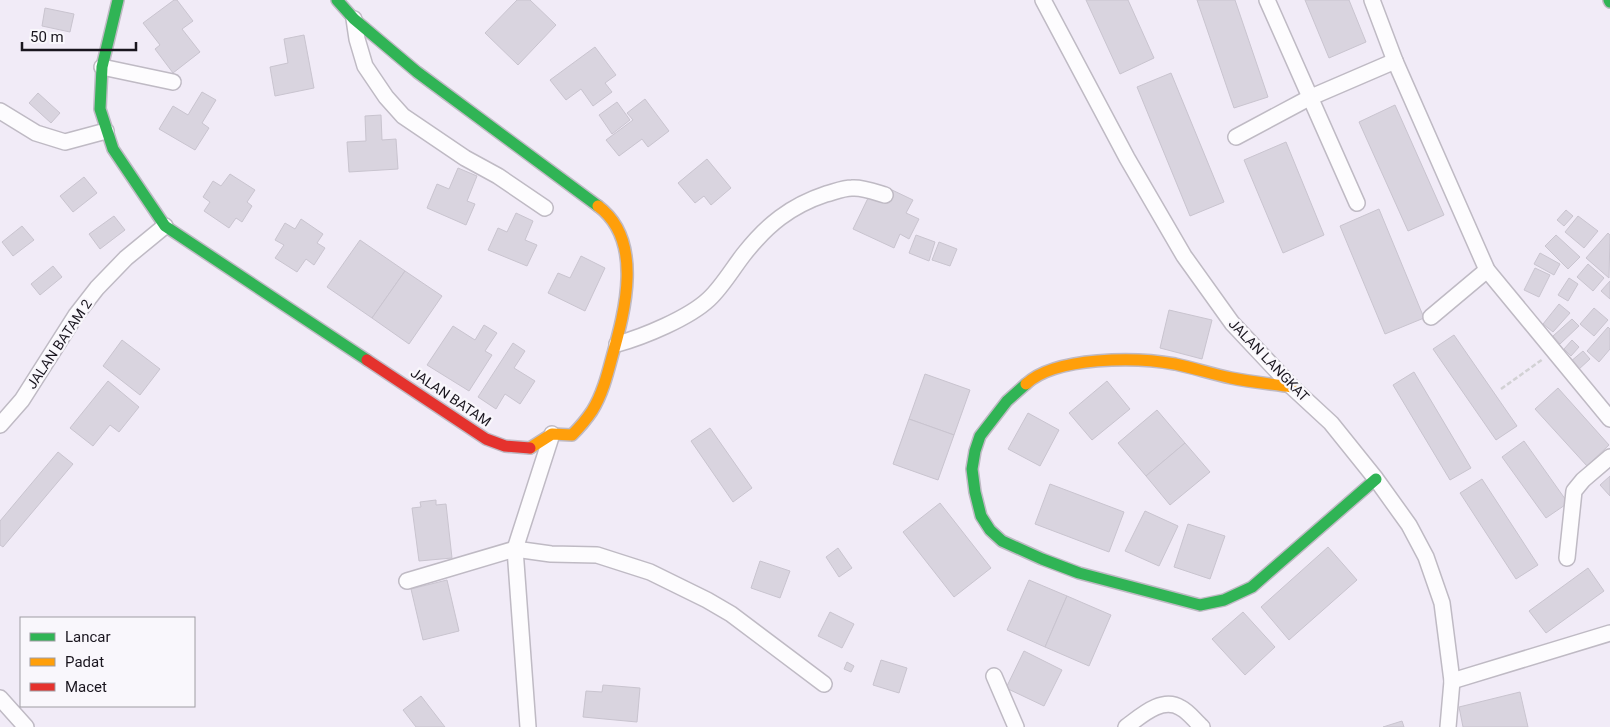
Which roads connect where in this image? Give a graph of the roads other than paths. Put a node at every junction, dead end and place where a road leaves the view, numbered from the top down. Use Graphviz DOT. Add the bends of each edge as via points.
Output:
graph roads {
  1 [pos="118,0"];
  2 [pos="337,0"];
  3 [pos="1044,0"];
  4 [pos="1267,0"];
  5 [pos="1372,0"];
  6 [pos="354,19"];
  7 [pos="1395,61"];
  8 [pos="102,67"];
  9 [pos="174,82"];
  10 [pos="1309,98"];
  11 [pos="0,111"];
  12 [pos="106,131"];
  13 [pos="1236,137"];
  14 [pos="886,195"];
  15 [pos="1358,203"];
  16 [pos="545,208"];
  17 [pos="165,226"];
  18 [pos="1487,270"];
  19 [pos="1431,317"];
  20 [pos="617,344"];
  21 [pos="1292,387"];
  22 [pos="1610,419"];
  23 [pos="0,425"];
  24 [pos="552,434"];
  25 [pos="1610,457"];
  26 [pos="1376,478"];
  27 [pos="515,549"];
  28 [pos="1566,558"];
  29 [pos="406,580"];
  30 [pos="1610,633"];
  31 [pos="994,676"];
  32 [pos="1452,681"];
  33 [pos="824,684"];
  34 [pos="0,698"];
  35 [pos="26,727"];
  36 [pos="528,727"];
  37 [pos="1016,727"];
  38 [pos="1126,727"];
  39 [pos="1202,727"];
  40 [pos="1448,727"];
  1 -- 8 [label="street, JALAN BATAM"];
  2 -- 6 [label="street, JALAN BATAM"];
  3 -- 21 [label="street, JALAN LANGKAT" via="1127,158 1184,256 1232,323"];
  4 -- 10 [label="street"];
  5 -- 7 [label="street"];
  6 -- 16 [label="street" via="365,66 403,116"];
  6 -- 20 [label="street, JALAN BATAM" via="458,104 606,212 618,229 626,254 628,276 625,312"];
  7 -- 10 [label="street"];
  7 -- 18 [label="street"];
  8 -- 9 [label="street"];
  8 -- 12 [label="street, JALAN BATAM" via="100,109"];
  10 -- 13 [label="street"];
  10 -- 15 [label="street"];
  11 -- 12 [label="street" via="36,133 64,142"];
  12 -- 17 [label="street, JALAN BATAM" via="113,149"];
  14 -- 20 [label="street" via="853,188 809,200 790,210 772,223 709,300 638,338"];
  17 -- 23 [label="street, JALAN BATAM 2" via="126,258 97,288 22,400"];
  17 -- 24 [label="street, JALAN BATAM" via="486,439 505,446 532,448"];
  18 -- 19 [label="street"];
  18 -- 22 [label="street"];
  20 -- 24 [label="street, JALAN BATAM" via="595,406 583,423 572,435"];
  21 -- 26 [label="street, JALAN LANGKAT" via="1332,423"];
  21 -- 26 [label="street" via="1231,378 1174,364 1109,359 1055,368 1030,380 1007,401 980,436 972,469 981,516 1002,541 1042,559 1079,573 1200,605 1224,600 1252,587"];
  24 -- 27 [label="street"];
  25 -- 28 [label="street" via="1574,491"];
  26 -- 32 [label="street, JALAN LANGKAT" via="1409,525 1426,557 1442,603"];
  27 -- 29 [label="street"];
  27 -- 33 [label="street" via="597,555 650,572 731,614"];
  27 -- 36 [label="street"];
  30 -- 32 [label="street"];
  31 -- 37 [label="street"];
  32 -- 40 [label="street, JALAN LANGKAT"];
  34 -- 35 [label="street"];
  38 -- 39 [label="street" via="1148,711 1166,704 1181,708"];
}
